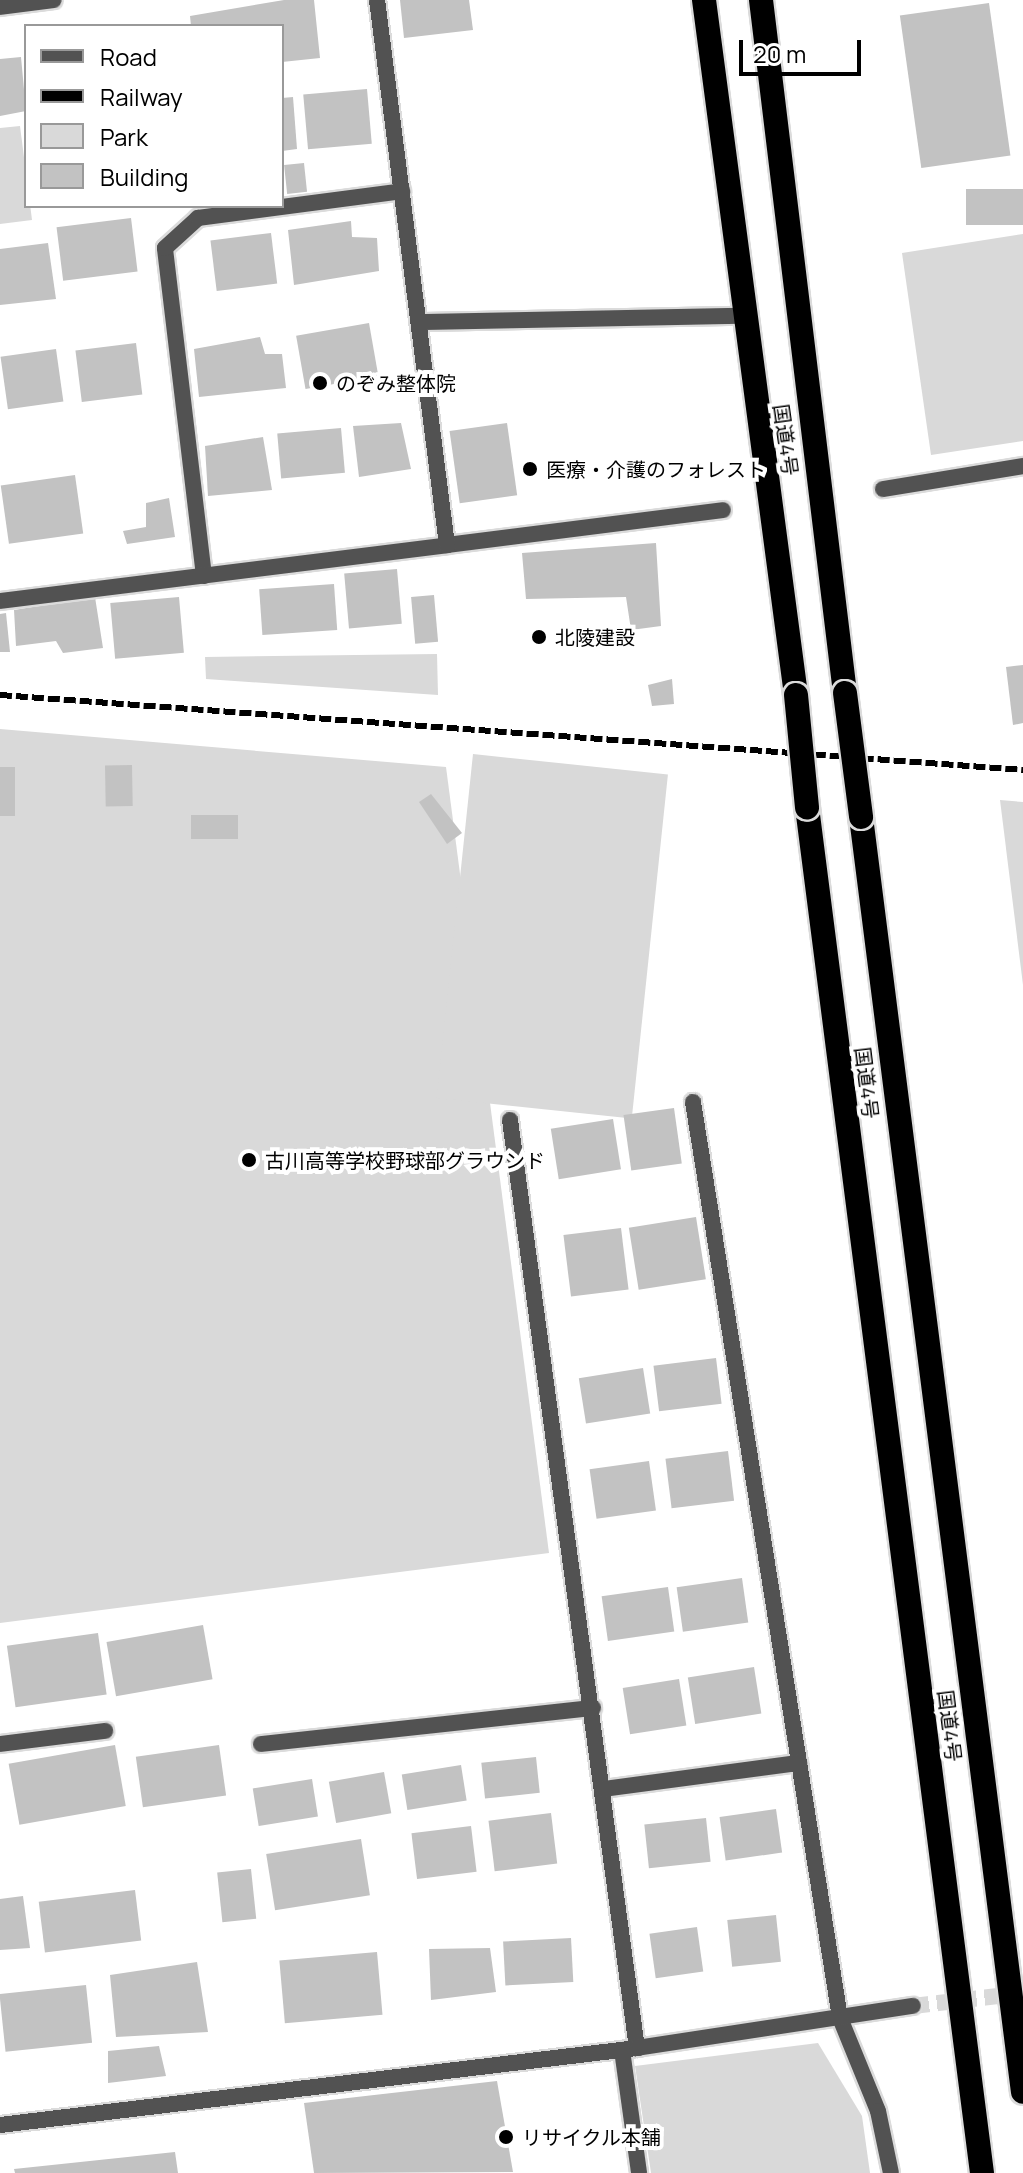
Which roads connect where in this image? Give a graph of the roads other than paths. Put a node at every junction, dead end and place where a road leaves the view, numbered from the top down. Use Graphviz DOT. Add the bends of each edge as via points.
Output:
graph roads {
  1 [pos="54,0"];
  2 [pos="377,0"];
  3 [pos="704,0"];
  4 [pos="761,0"];
  5 [pos="0,7"];
  6 [pos="402,191"];
  7 [pos="284,207"];
  8 [pos="274,208"];
  9 [pos="745,316"];
  10 [pos="420,322"];
  11 [pos="1023,466"];
  12 [pos="883,489"];
  13 [pos="723,510"];
  14 [pos="447,545"];
  15 [pos="204,576"];
  16 [pos="0,601"];
  17 [pos="693,1102"];
  18 [pos="510,1120"];
  19 [pos="593,1708"];
  20 [pos="105,1731"];
  21 [pos="0,1744"];
  22 [pos="261,1744"];
  23 [pos="799,1763"];
  24 [pos="603,1789"];
  25 [pos="913,2006"];
  26 [pos="840,2018"];
  27 [pos="629,2049"];
  28 [pos="1023,2092"];
  29 [pos="0,2125"];
  30 [pos="639,2173"];
  31 [pos="891,2173"];
  32 [pos="982,2173"];
  1 -- 5 [label="street"];
  2 -- 6 [label="street"];
  3 -- 9 [label="highway, 国道4号"];
  4 -- 28 [label="highway, 国道4号, bridge"];
  6 -- 7 [label="street"];
  6 -- 10 [label="street"];
  8 -- 15 [label="street" via="198,218 165,248"];
  9 -- 10 [label="street"];
  9 -- 32 [label="highway, 国道4号, bridge"];
  10 -- 14 [label="street"];
  11 -- 12 [label="street"];
  13 -- 14 [label="street"];
  14 -- 15 [label="street"];
  15 -- 16 [label="street"];
  17 -- 23 [label="street"];
  18 -- 19 [label="street"];
  19 -- 22 [label="street"];
  19 -- 24 [label="street"];
  20 -- 21 [label="street"];
  23 -- 24 [label="street"];
  23 -- 26 [label="street"];
  24 -- 27 [label="street"];
  25 -- 26 [label="street"];
  26 -- 27 [label="street"];
  26 -- 31 [label="street" via="878,2111"];
  27 -- 29 [label="street"];
  27 -- 30 [label="street"];
}
